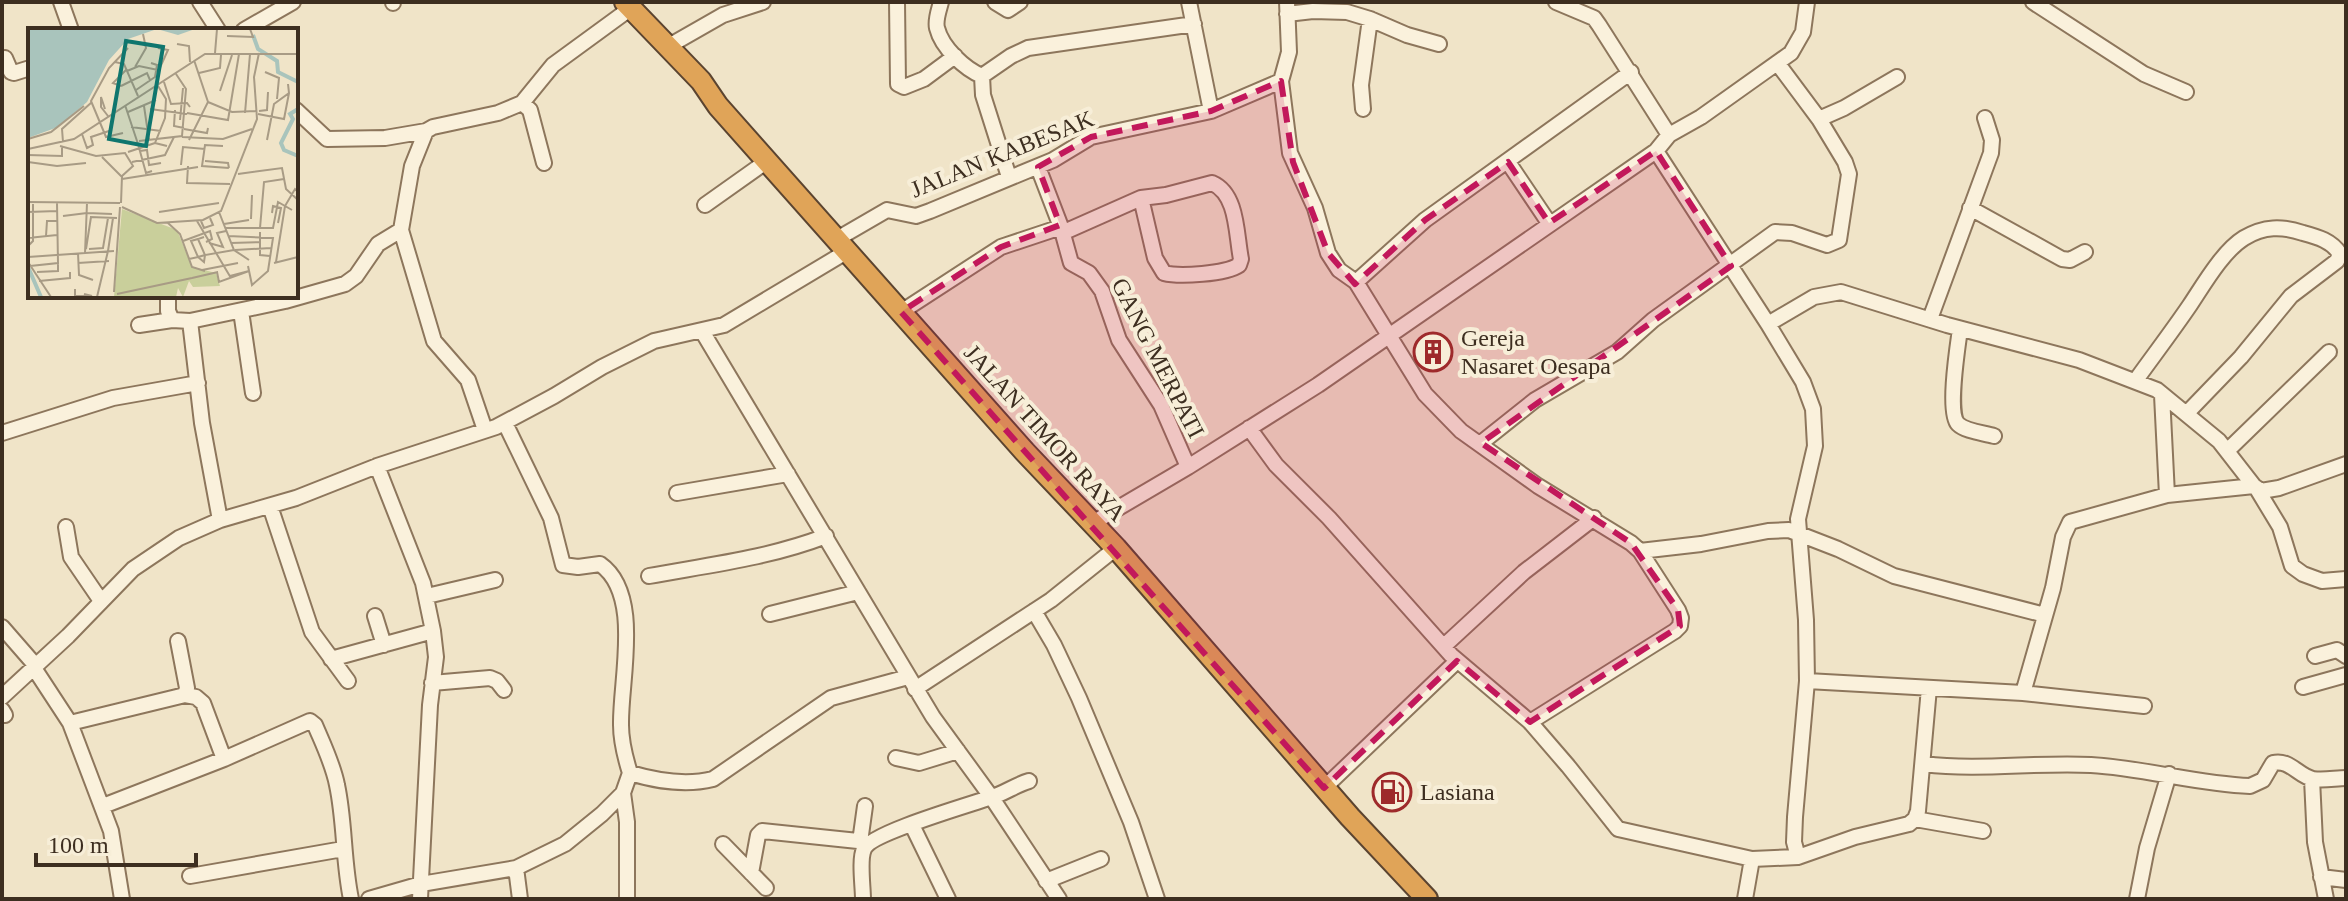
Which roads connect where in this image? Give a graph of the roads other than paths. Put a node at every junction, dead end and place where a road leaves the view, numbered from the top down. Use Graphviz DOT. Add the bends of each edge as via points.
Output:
graph roads {
  1 [pos="61,2"];
  2 [pos="200,2"];
  3 [pos="293,2"];
  4 [pos="763,2"];
  5 [pos="897,2"];
  6 [pos="941,2"];
  7 [pos="995,2"];
  8 [pos="1020,2"];
  9 [pos="1189,2"];
  10 [pos="1556,2"];
  11 [pos="1807,2"];
  12 [pos="2033,2"];
  13 [pos="628,5"];
  14 [pos="1287,8"];
  15 [pos="1370,19"];
  16 [pos="1194,24"];
  17 [pos="71,28"];
  18 [pos="217,28"];
  19 [pos="248,28"];
  20 [pos="1439,44"];
  21 [pos="667,47"];
  22 [pos="955,56"];
  23 [pos="5,58"];
  24 [pos="1778,64"];
  25 [pos="28,69"];
  26 [pos="1631,72"];
  27 [pos="982,76"];
  28 [pos="1897,77"];
  29 [pos="1281,81"];
  30 [pos="2186,92"];
  31 [pos="522,103"];
  32 [pos="1363,109"];
  33 [pos="1211,111"];
  34 [pos="298,112"];
  35 [pos="1985,118"];
  36 [pos="1819,119"];
  37 [pos="426,131"];
  38 [pos="1669,135"];
  39 [pos="1656,151"];
  40 [pos="767,161"];
  41 [pos="1508,162"];
  42 [pos="544,163"];
  43 [pos="1038,167"];
  44 [pos="1009,177"];
  45 [pos="1141,198"];
  46 [pos="705,205"];
  47 [pos="1970,208"];
  48 [pos="1549,223"];
  49 [pos="401,230"];
  50 [pos="1062,230"];
  51 [pos="841,245"];
  52 [pos="2085,252"];
  53 [pos="1731,266"];
  54 [pos="1356,282"];
  55 [pos="298,294"];
  56 [pos="168,298"];
  57 [pos="271,300"];
  58 [pos="241,311"];
  59 [pos="901,312"];
  60 [pos="1930,319"];
  61 [pos="172,320"];
  62 [pos="190,321"];
  63 [pos="1768,324"];
  64 [pos="139,325"];
  65 [pos="1960,329"];
  66 [pos="702,331"];
  67 [pos="1390,337"];
  68 [pos="2329,352"];
  69 [pos="2136,380"];
  70 [pos="198,383"];
  71 [pos="253,393"];
  72 [pos="2162,395"];
  73 [pos="2187,413"];
  74 [pos="505,423"];
  75 [pos="1249,428"];
  76 [pos="485,430"];
  77 [pos="2,433"];
  78 [pos="1994,436"];
  79 [pos="1481,443"];
  80 [pos="2227,451"];
  81 [pos="2346,464"];
  82 [pos="377,466"];
  83 [pos="1188,467"];
  84 [pos="788,474"];
  85 [pos="2255,488"];
  86 [pos="677,493"];
  87 [pos="2167,495"];
  88 [pos="270,506"];
  89 [pos="1594,518"];
  90 [pos="220,520"];
  91 [pos="1091,524"];
  92 [pos="66,527"];
  93 [pos="1799,534"];
  94 [pos="826,536"];
  95 [pos="1116,548"];
  96 [pos="1640,551"];
  97 [pos="649,576"];
  98 [pos="2346,579"];
  99 [pos="495,580"];
  100 [pos="858,592"];
  101 [pos="427,596"];
  102 [pos="101,601"];
  103 [pos="1034,611"];
  104 [pos="770,614"];
  105 [pos="2045,615"];
  106 [pos="375,616"];
  107 [pos="2,627"];
  108 [pos="433,631"];
  109 [pos="178,641"];
  110 [pos="384,645"];
  111 [pos="1444,646"];
  112 [pos="2315,656"];
  113 [pos="2346,656"];
  114 [pos="331,659"];
  115 [pos="1457,661"];
  116 [pos="35,667"];
  117 [pos="2346,675"];
  118 [pos="348,681"];
  119 [pos="1807,681"];
  120 [pos="432,683"];
  121 [pos="912,683"];
  122 [pos="2303,687"];
  123 [pos="1929,688"];
  124 [pos="504,690"];
  125 [pos="2023,693"];
  126 [pos="185,695"];
  127 [pos="2,697"];
  128 [pos="2144,706"];
  129 [pos="1530,722"];
  130 [pos="70,723"];
  131 [pos="958,751"];
  132 [pos="896,758"];
  133 [pos="224,759"];
  134 [pos="1924,764"];
  135 [pos="630,773"];
  136 [pos="2169,774"];
  137 [pos="2346,778"];
  138 [pos="2312,779"];
  139 [pos="1029,781"];
  140 [pos="1324,788"];
  141 [pos="623,793"];
  142 [pos="992,798"];
  143 [pos="103,806"];
  144 [pos="865,806"];
  145 [pos="1915,819"];
  146 [pos="912,825"];
  147 [pos="1983,831"];
  148 [pos="723,844"];
  149 [pos="863,844"];
  150 [pos="343,849"];
  151 [pos="1798,857"];
  152 [pos="1101,859"];
  153 [pos="1752,859"];
  154 [pos="516,868"];
  155 [pos="751,873"];
  156 [pos="190,876"];
  157 [pos="2321,877"];
  158 [pos="2346,880"];
  159 [pos="1046,881"];
  160 [pos="766,888"];
  161 [pos="421,892"];
  162 [pos="122,899"];
  163 [pos="351,899"];
  164 [pos="369,899"];
  165 [pos="520,899"];
  166 [pos="627,899"];
  167 [pos="863,899"];
  168 [pos="948,899"];
  169 [pos="1059,899"];
  170 [pos="1157,899"];
  171 [pos="1427,899"];
  172 [pos="1745,899"];
  173 [pos="2137,899"];
  174 [pos="2326,899"];
  1 -- 17 [label="street"];
  2 -- 18 [label="street"];
  3 -- 19 [label="street"];
  4 -- 21 [label="street" via="723,15"];
  5 -- 22 [label="street" via="898,84 914,84"];
  6 -- 22 [label="street" via="937,27"];
  7 -- 8 [label="street" via="1008,10"];
  9 -- 16 [label="street"];
  10 -- 26 [label="street" via="1594,18"];
  11 -- 24 [label="street" via="1798,44"];
  12 -- 30 [label="street" via="2144,74"];
  13 -- 21 [label="highway, JALAN TIMOR RAYA"];
  13 -- 31 [label="street" via="553,65"];
  14 -- 15 [label="street"];
  14 -- 29 [label="street" via="1289,52"];
  15 -- 20 [label="street"];
  15 -- 32 [label="street"];
  16 -- 27 [label="street" via="1028,48"];
  16 -- 33 [label="street"];
  21 -- 40 [label="highway, JALAN TIMOR RAYA"];
  22 -- 27 [label="street"];
  23 -- 25 [label="street" via="11,72"];
  24 -- 36 [label="street"];
  24 -- 38 [label="street"];
  26 -- 38 [label="street"];
  26 -- 41 [label="street"];
  27 -- 44 [label="street"];
  28 -- 36 [label="street"];
  29 -- 33 [label="street, JALAN KABESAK"];
  29 -- 54 [label="street" via="1293,162 1315,208 1328,253"];
  31 -- 37 [label="street"];
  31 -- 42 [label="street" via="530,110"];
  33 -- 43 [label="street, JALAN KABESAK" via="1091,137"];
  34 -- 37 [label="street" via="327,139"];
  35 -- 47 [label="street" via="1993,147"];
  36 -- 53 [label="street" via="1849,174 1839,240 1827,245 1775,232"];
  37 -- 49 [label="street" via="412,166"];
  38 -- 39 [label="street"];
  39 -- 48 [label="street"];
  39 -- 53 [label="street"];
  40 -- 46 [label="street"];
  40 -- 51 [label="highway, JALAN TIMOR RAYA"];
  41 -- 48 [label="street"];
  41 -- 54 [label="street" via="1425,220"];
  43 -- 44 [label="street, JALAN KABESAK"];
  43 -- 50 [label="street, GANG MERPATI"];
  44 -- 51 [label="street, JALAN KABESAK" via="916,216 887,210"];
  45 -- 45 [label="street" via="1155,258 1164,273 1239,265 1232,208 1217,185"];
  45 -- 50 [label="street"];
  47 -- 52 [label="street" via="2062,259"];
  47 -- 60 [label="street"];
  48 -- 67 [label="street"];
  49 -- 55 [label="street" via="378,244 345,284"];
  49 -- 76 [label="street" via="434,341 468,380"];
  50 -- 59 [label="street" via="1001,247"];
  50 -- 83 [label="street, GANG MERPATI" via="1071,263 1089,273 1102,291 1119,340 1161,405"];
  51 -- 59 [label="highway, JALAN TIMOR RAYA"];
  51 -- 66 [label="street, JALAN KABESAK" via="724,325"];
  53 -- 63 [label="street"];
  53 -- 79 [label="street" via="1617,352 1535,400"];
  54 -- 67 [label="street"];
  56 -- 61 [label="street"];
  57 -- 58 [label="street"];
  58 -- 62 [label="street"];
  58 -- 71 [label="street"];
  59 -- 91 [label="highway, JALAN TIMOR RAYA"];
  60 -- 63 [label="street" via="1833,292"];
  60 -- 65 [label="street"];
  61 -- 62 [label="street"];
  61 -- 64 [label="street"];
  62 -- 70 [label="street"];
  63 -- 93 [label="street" via="1803,382 1816,423"];
  65 -- 69 [label="street"];
  65 -- 78 [label="street" via="1955,420"];
  66 -- 74 [label="street, JALAN KABESAK" via="654,341"];
  66 -- 84 [label="street"];
  67 -- 75 [label="street"];
  67 -- 79 [label="street" via="1432,404"];
  68 -- 80 [label="street"];
  69 -- 72 [label="street"];
  69 -- 73 [label="street" via="2236,243 2280,227 2336,248 2337,261 2291,296"];
  70 -- 77 [label="street" via="113,398"];
  70 -- 90 [label="street"];
  72 -- 73 [label="street"];
  72 -- 87 [label="street"];
  73 -- 80 [label="street"];
  74 -- 76 [label="street, JALAN KABESAK"];
  74 -- 135 [label="street" via="551,518 563,565 600,564 621,596 627,619 621,724"];
  75 -- 83 [label="street"];
  75 -- 111 [label="street" via="1276,465"];
  76 -- 82 [label="street, JALAN KABESAK"];
  79 -- 89 [label="street" via="1538,486"];
  80 -- 85 [label="street"];
  81 -- 85 [label="street" via="2279,488"];
  82 -- 88 [label="street, JALAN KABESAK"];
  82 -- 101 [label="street"];
  83 -- 91 [label="street"];
  84 -- 86 [label="street"];
  84 -- 94 [label="street"];
  85 -- 87 [label="street"];
  85 -- 98 [label="street" via="2280,527 2292,566 2322,581"];
  87 -- 105 [label="street" via="2070,522"];
  88 -- 90 [label="street, JALAN KABESAK"];
  88 -- 114 [label="street" via="305,618"];
  89 -- 96 [label="street"];
  89 -- 111 [label="street" via="1524,572"];
  90 -- 102 [label="street, JALAN KABESAK" via="167,544"];
  91 -- 95 [label="highway, JALAN TIMOR RAYA"];
  92 -- 102 [label="street" via="71,557"];
  93 -- 96 [label="street" via="1781,530"];
  93 -- 105 [label="street" via="1894,576"];
  93 -- 119 [label="street"];
  94 -- 97 [label="street" via="754,558"];
  94 -- 100 [label="street"];
  95 -- 103 [label="street"];
  95 -- 140 [label="highway, JALAN TIMOR RAYA"];
  96 -- 129 [label="street" via="1678,610 1680,626"];
  99 -- 101 [label="street"];
  100 -- 104 [label="street"];
  100 -- 121 [label="street"];
  101 -- 108 [label="street"];
  102 -- 116 [label="street, JALAN KABESAK"];
  103 -- 121 [label="street"];
  103 -- 170 [label="street" via="1079,698"];
  105 -- 125 [label="street"];
  106 -- 110 [label="street"];
  107 -- 116 [label="street"];
  108 -- 110 [label="street"];
  108 -- 120 [label="street"];
  109 -- 126 [label="street"];
  110 -- 114 [label="street"];
  111 -- 115 [label="street"];
  112 -- 113 [label="street" via="2337,650"];
  114 -- 118 [label="street"];
  115 -- 129 [label="street"];
  115 -- 140 [label="street"];
  116 -- 127 [label="street, JALAN KABESAK"];
  116 -- 130 [label="street"];
  117 -- 122 [label="street"];
  119 -- 123 [label="street"];
  119 -- 151 [label="street" via="1795,817"];
  120 -- 124 [label="street" via="490,678"];
  120 -- 161 [label="street"];
  121 -- 131 [label="street"];
  121 -- 135 [label="street" via="831,698 713,779 654,780"];
  123 -- 125 [label="street"];
  123 -- 134 [label="street"];
  125 -- 128 [label="street"];
  126 -- 130 [label="street"];
  126 -- 133 [label="street" via="203,703"];
  129 -- 153 [label="street" via="1618,829"];
  130 -- 143 [label="street"];
  131 -- 132 [label="street" via="919,763"];
  131 -- 142 [label="street"];
  133 -- 143 [label="street"];
  133 -- 150 [label="street" via="306,721 314,723 336,778"];
  134 -- 136 [label="street" via="2052,763"];
  134 -- 145 [label="street"];
  135 -- 141 [label="street"];
  136 -- 138 [label="street" via="2250,786 2263,780 2278,761"];
  136 -- 173 [label="street"];
  137 -- 138 [label="street"];
  138 -- 157 [label="street"];
  139 -- 142 [label="street"];
  140 -- 171 [label="highway, JALAN TIMOR RAYA"];
  141 -- 154 [label="street" via="565,844"];
  141 -- 166 [label="street"];
  142 -- 146 [label="street"];
  142 -- 159 [label="street"];
  143 -- 162 [label="street"];
  144 -- 149 [label="street"];
  145 -- 147 [label="street"];
  145 -- 151 [label="street"];
  146 -- 149 [label="street"];
  146 -- 168 [label="street"];
  148 -- 155 [label="street"];
  149 -- 155 [label="street" via="762,831"];
  149 -- 167 [label="street"];
  150 -- 156 [label="street"];
  150 -- 163 [label="street"];
  151 -- 153 [label="street"];
  152 -- 159 [label="street"];
  153 -- 172 [label="street"];
  154 -- 161 [label="street"];
  154 -- 165 [label="street"];
  155 -- 160 [label="street"];
  157 -- 158 [label="street"];
  157 -- 174 [label="street"];
  159 -- 169 [label="street"];
  161 -- 164 [label="street"];
}
